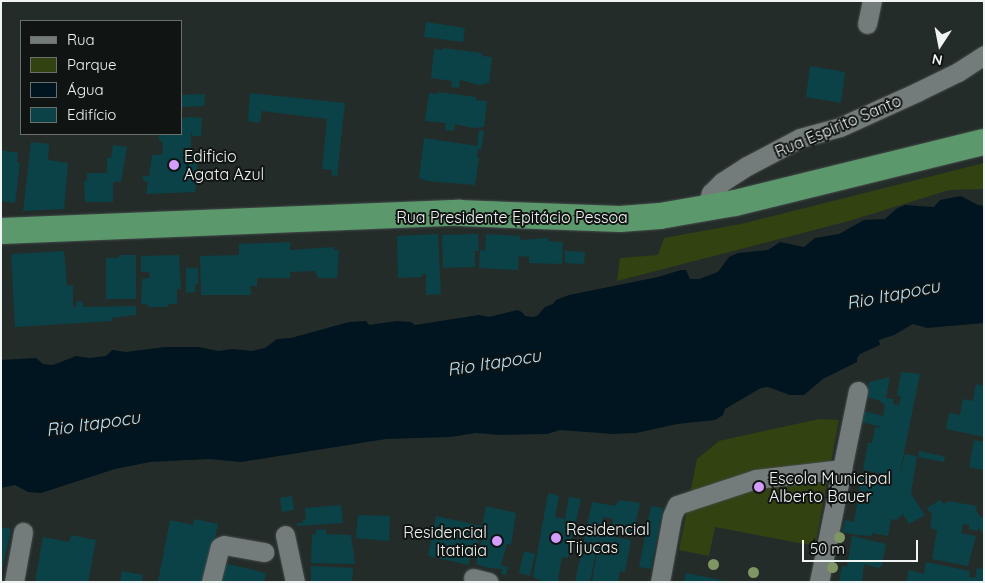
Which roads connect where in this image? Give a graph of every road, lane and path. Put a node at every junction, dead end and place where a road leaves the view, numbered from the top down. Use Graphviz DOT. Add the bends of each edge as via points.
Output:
graph roads {
  1 [pos="872,1"];
  2 [pos="867,24"];
  3 [pos="984,55"];
  4 [pos="984,142"];
  5 [pos="706,209"];
  6 [pos="1,231"];
  7 [pos="858,391"];
  8 [pos="842,469"];
  9 [pos="23,532"];
  10 [pos="285,535"];
  11 [pos="264,552"];
  12 [pos="14,582"];
  13 [pos="211,582"];
  14 [pos="295,582"];
  15 [pos="660,582"];
  16 [pos="819,582"];
  1 -- 2 [label="street"];
  3 -- 5 [label="street, Rua Espirito Santo" via="917,92 840,127 800,138 747,166 711,193"];
  4 -- 5 [label="highway, Rua Presidente Epitácio Pessoa"];
  5 -- 6 [label="highway, Rua Presidente Epitácio Pessoa" via="620,219 459,213"];
  7 -- 8 [label="street"];
  8 -- 15 [label="street" via="756,479 677,505 672,516"];
  8 -- 16 [label="street"];
  9 -- 12 [label="street"];
  10 -- 14 [label="street"];
  11 -- 13 [label="street" via="220,547"];
}
